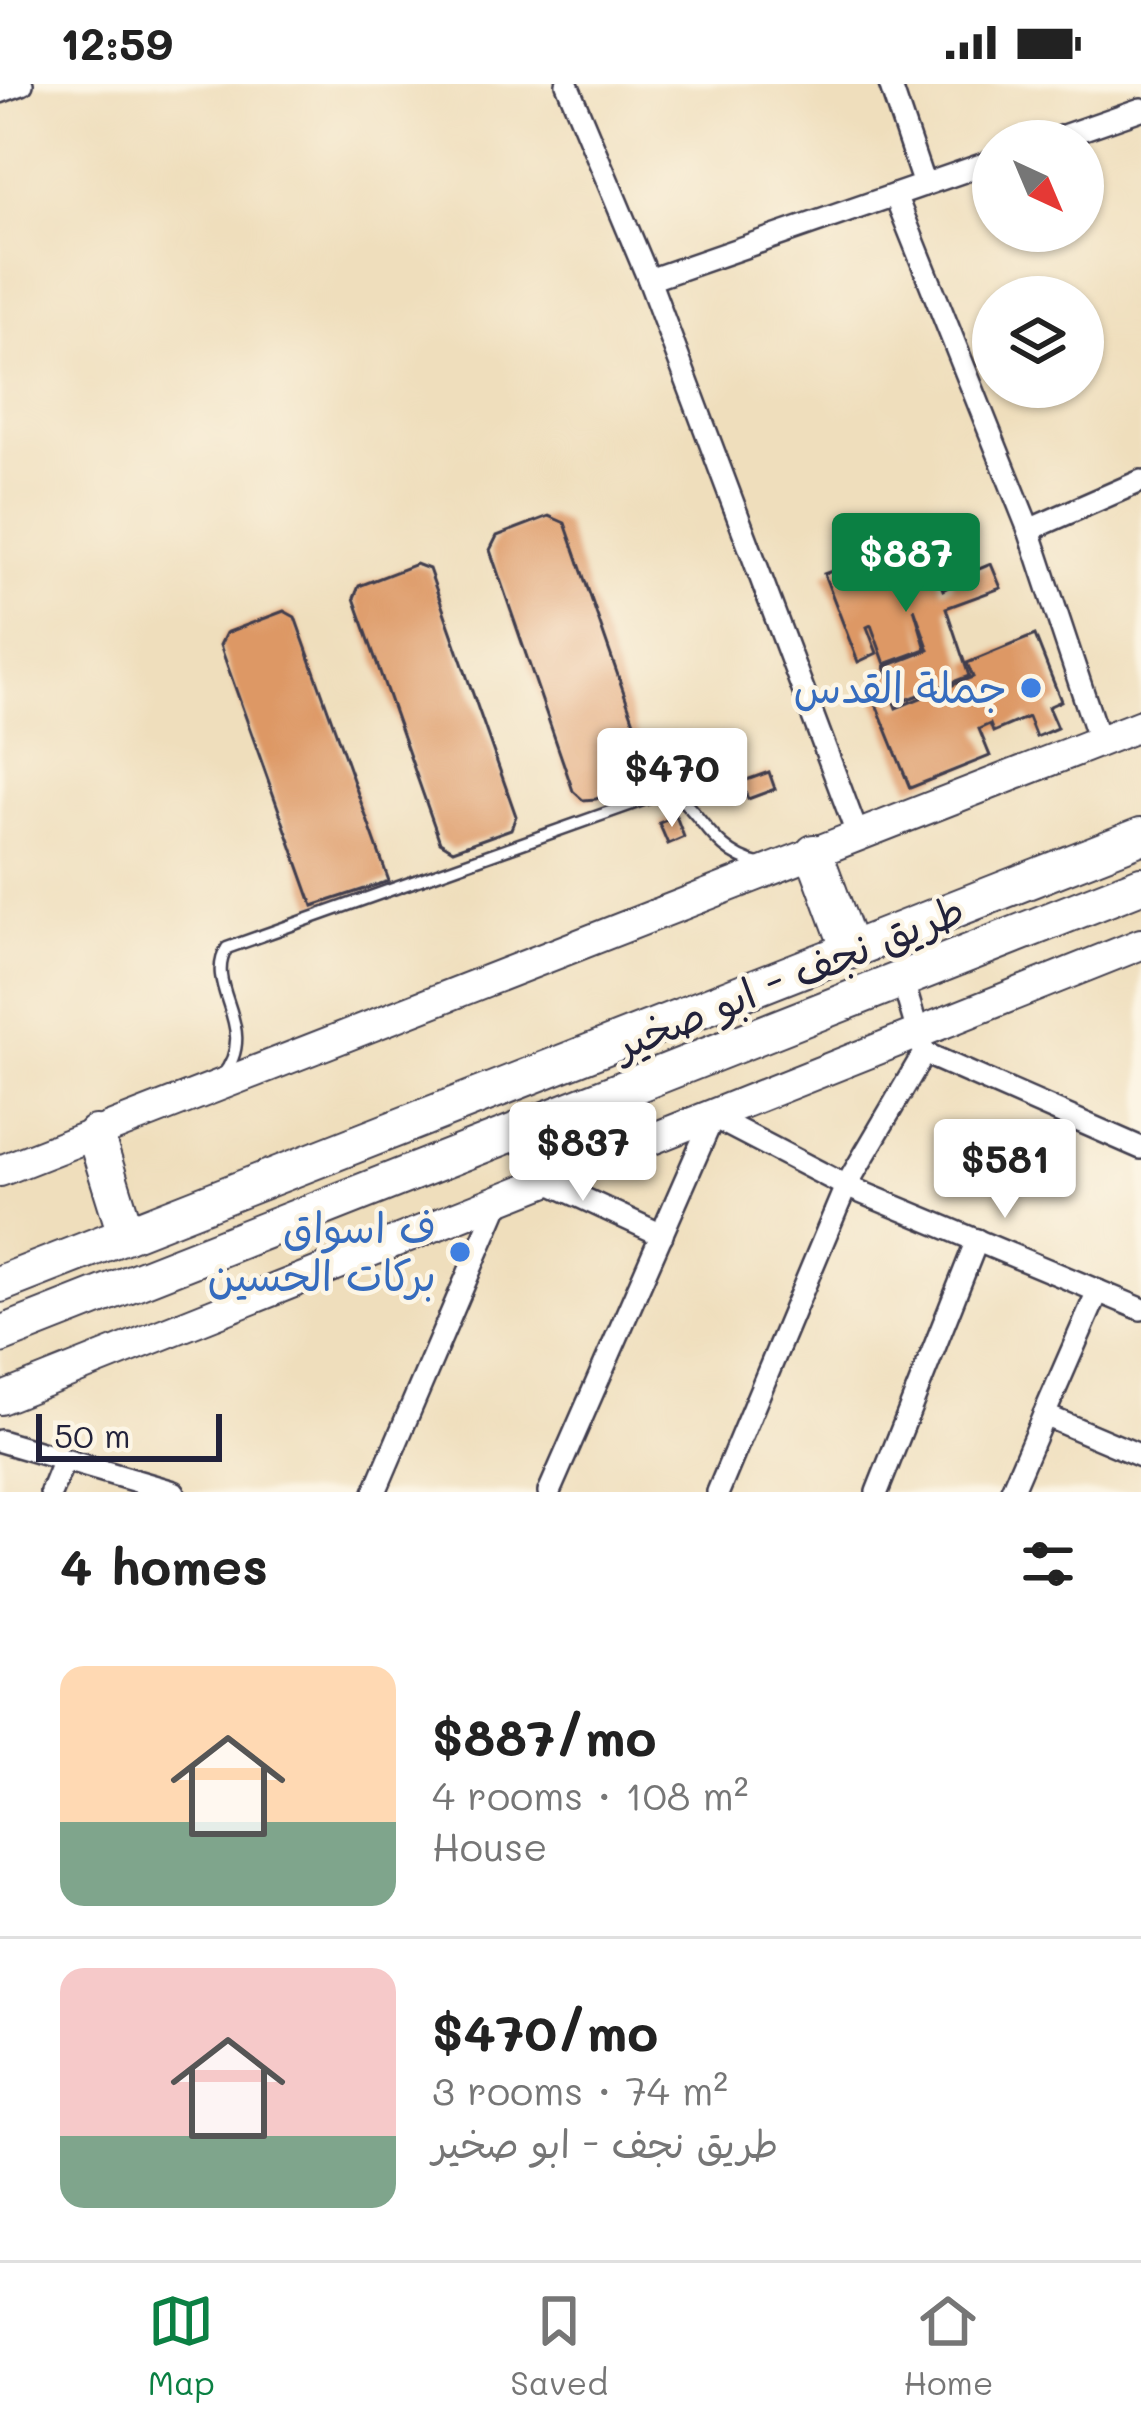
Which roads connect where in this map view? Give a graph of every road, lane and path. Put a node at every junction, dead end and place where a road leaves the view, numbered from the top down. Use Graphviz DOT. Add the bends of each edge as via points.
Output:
graph roads {
  1 [pos="22,84"];
  2 [pos="567,84"];
  3 [pos="890,84"];
  4 [pos="0,92"];
  5 [pos="1140,112"];
  6 [pos="1104,123"];
  7 [pos="972,167"];
  8 [pos="924,184"];
  9 [pos="895,195"];
  10 [pos="649,280"];
  11 [pos="1141,481"];
  12 [pos="1028,530"];
  13 [pos="1141,725"];
  14 [pos="1099,741"];
  15 [pos="859,836"];
  16 [pos="1141,836"];
  17 [pos="814,853"];
  18 [pos="774,868"];
  19 [pos="1141,885"];
  20 [pos="1141,944"];
  21 [pos="850,950"];
  22 [pos="903,982"];
  23 [pos="921,1043"];
  24 [pos="210,1089"];
  25 [pos="713,1117"];
  26 [pos="95,1134"];
  27 [pos="1141,1148"];
  28 [pos="0,1171"];
  29 [pos="548,1182"];
  30 [pos="846,1186"];
  31 [pos="499,1202"];
  32 [pos="126,1234"];
  33 [pos="662,1235"];
  34 [pos="977,1240"];
  35 [pos="0,1284"];
  36 [pos="1098,1291"];
  37 [pos="1141,1309"];
  38 [pos="0,1335"];
  39 [pos="0,1399"];
  40 [pos="1044,1415"];
  41 [pos="0,1441"];
  42 [pos="1141,1456"];
  43 [pos="64,1460"];
  44 [pos="51,1492"];
  45 [pos="174,1492"];
  46 [pos="375,1492"];
  47 [pos="549,1492"];
  48 [pos="718,1492"];
  49 [pos="878,1492"];
  50 [pos="1011,1492"];
  1 -- 4 [label="street"];
  2 -- 10 [label="street"];
  3 -- 8 [label="street"];
  5 -- 6 [label="street"];
  7 -- 8 [label="street"];
  8 -- 9 [label="street"];
  9 -- 10 [label="street"];
  9 -- 12 [label="street"];
  10 -- 15 [label="street"];
  11 -- 12 [label="street"];
  12 -- 14 [label="street"];
  13 -- 14 [label="main road"];
  14 -- 15 [label="main road"];
  15 -- 17 [label="main road"];
  16 -- 21 [label="highway, طريق نجف - ابو صخير"];
  17 -- 18 [label="main road"];
  17 -- 21 [label="highway"];
  18 -- 24 [label="main road"];
  18 -- 24 [label="lane" via="723,850 684,798 663,793 227,948 220,966 239,1037 233,1061"];
  19 -- 22 [label="highway, طريق نجف - ابو صخير"];
  20 -- 23 [label="main road"];
  21 -- 32 [label="highway, طريق نجف - ابو صخير"];
  22 -- 23 [label="street"];
  22 -- 38 [label="highway, طريق نجف - ابو صخير"];
  23 -- 25 [label="main road"];
  23 -- 27 [label="street"];
  23 -- 30 [label="street"];
  24 -- 26 [label="main road"];
  25 -- 29 [label="main road"];
  25 -- 30 [label="street"];
  25 -- 33 [label="street"];
  26 -- 28 [label="main road"];
  26 -- 32 [label="highway"];
  29 -- 31 [label="main road"];
  29 -- 33 [label="street"];
  30 -- 34 [label="street"];
  30 -- 48 [label="street"];
  31 -- 39 [label="main road"];
  31 -- 46 [label="street"];
  32 -- 35 [label="highway, طريق نجف - ابو صخير"];
  33 -- 47 [label="street"];
  34 -- 36 [label="street"];
  34 -- 49 [label="street"];
  36 -- 37 [label="street"];
  36 -- 40 [label="street"];
  40 -- 42 [label="street"];
  40 -- 50 [label="street"];
  41 -- 43 [label="street"];
  43 -- 44 [label="street"];
  43 -- 45 [label="street"];
}
